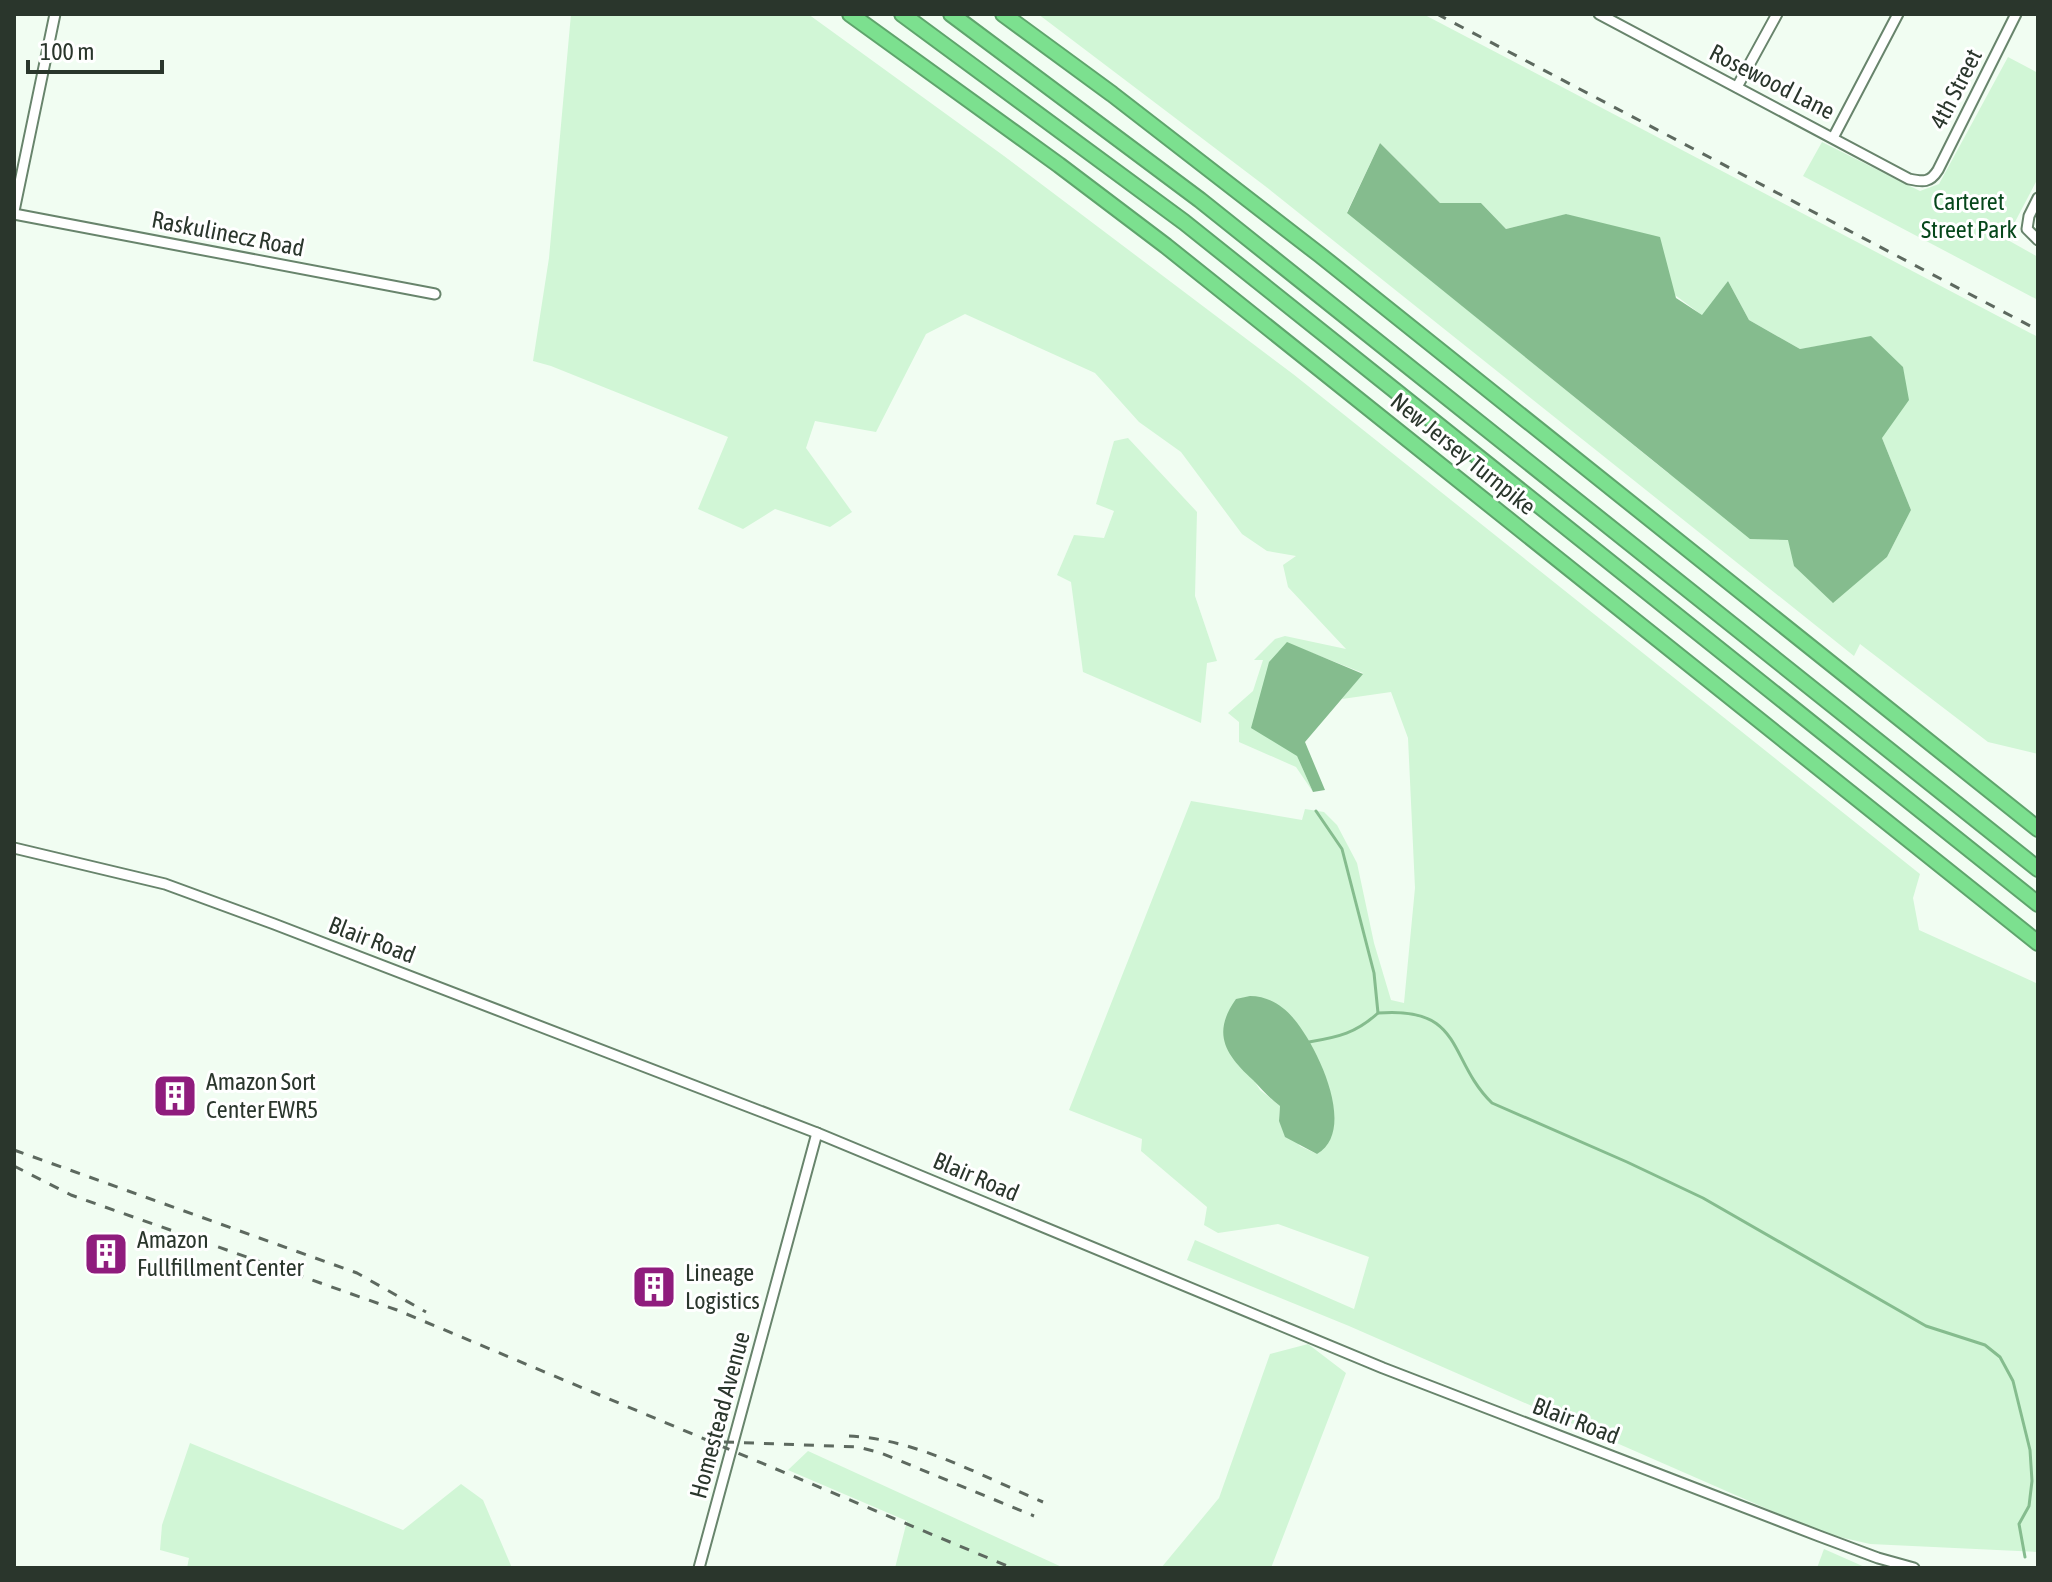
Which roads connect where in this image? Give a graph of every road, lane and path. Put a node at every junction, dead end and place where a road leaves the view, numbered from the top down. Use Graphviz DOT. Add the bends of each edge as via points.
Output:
graph roads {
  1 [pos="55,14"];
  2 [pos="850,14"];
  3 [pos="902,14"];
  4 [pos="951,14"];
  5 [pos="1003,14"];
  6 [pos="1599,14"];
  7 [pos="1777,14"];
  8 [pos="1898,14"];
  9 [pos="2016,14"];
  10 [pos="1737,87"];
  11 [pos="1834,136"];
  12 [pos="1928,180"];
  13 [pos="2038,198"];
  14 [pos="14,212"];
  15 [pos="2038,240"];
  16 [pos="435,294"];
  17 [pos="2038,829"];
  18 [pos="14,848"];
  19 [pos="2038,869"];
  20 [pos="2038,904"];
  21 [pos="2038,943"];
  22 [pos="817,1133"];
  23 [pos="699,1568"];
  24 [pos="1914,1568"];
  1 -- 14 [label="street"];
  2 -- 21 [label="highway, New Jersey Turnpike" via="1166,246"];
  3 -- 20 [label="highway, New Jersey Turnpike" via="1184,222"];
  4 -- 19 [label="highway, New Jersey Turnpike" via="1213,209"];
  5 -- 17 [label="highway" via="1320,255"];
  6 -- 10 [label="street, Rosewood Lane"];
  7 -- 10 [label="street"];
  8 -- 11 [label="street"];
  9 -- 12 [label="street, 4th Street" via="1938,170"];
  10 -- 11 [label="street, Rosewood Lane"];
  11 -- 12 [label="street, Rosewood Lane" via="1909,179"];
  13 -- 15 [label="street" via="2027,229"];
  14 -- 16 [label="street, Raskulinecz Road"];
  18 -- 22 [label="street, Blair Road" via="165,884"];
  22 -- 23 [label="street, Homestead Avenue"];
  22 -- 24 [label="street, Blair Road" via="1383,1368"];
}
